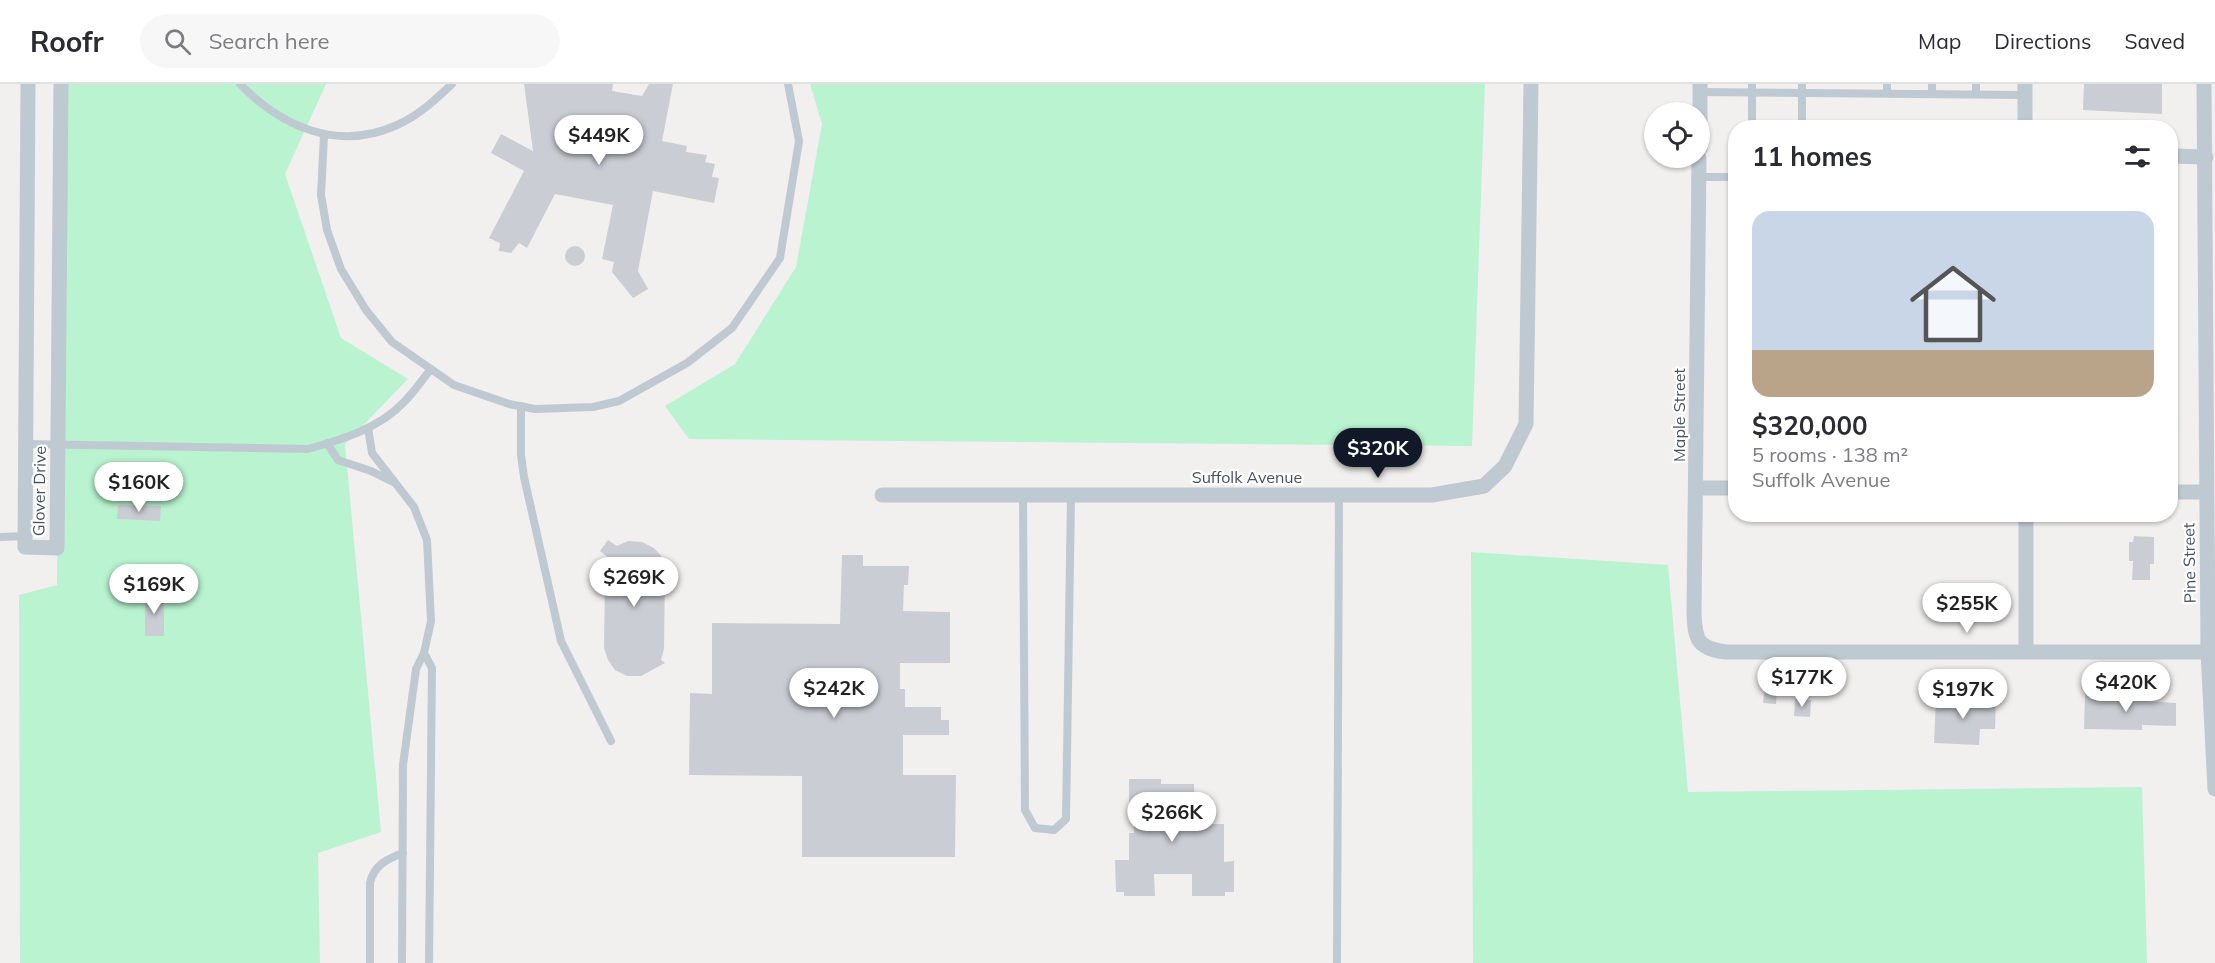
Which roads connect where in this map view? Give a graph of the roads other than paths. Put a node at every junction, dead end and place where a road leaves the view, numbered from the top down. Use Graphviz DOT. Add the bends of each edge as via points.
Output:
graph roads {
  1 [pos="28,84"];
  2 [pos="61,84"];
  3 [pos="240,84"];
  4 [pos="788,84"];
  5 [pos="1531,84"];
  6 [pos="1887,84"];
  7 [pos="1932,84"];
  8 [pos="1976,84"];
  9 [pos="2204,84"];
  10 [pos="447,85"];
  11 [pos="1700,88"];
  12 [pos="1752,88"];
  13 [pos="1802,88"];
  14 [pos="1843,88"];
  15 [pos="2025,89"];
  16 [pos="1887,93"];
  17 [pos="1932,94"];
  18 [pos="1976,94"];
  19 [pos="1752,120"];
  20 [pos="1802,120"];
  21 [pos="2025,120"];
  22 [pos="324,135"];
  23 [pos="2178,156"];
  24 [pos="2206,157"];
  25 [pos="1699,168"];
  26 [pos="1699,177"];
  27 [pos="1728,177"];
  28 [pos="431,369"];
  29 [pos="521,406"];
  30 [pos="368,428"];
  31 [pos="327,443"];
  32 [pos="26,444"];
  33 [pos="58,444"];
  34 [pos="397,484"];
  35 [pos="1697,488"];
  36 [pos="1728,488"];
  37 [pos="2178,492"];
  38 [pos="2206,492"];
  39 [pos="882,495"];
  40 [pos="1023,495"];
  41 [pos="1071,495"];
  42 [pos="1339,495"];
  43 [pos="2026,522"];
  44 [pos="25,536"];
  45 [pos="0,537"];
  46 [pos="2026,650"];
  47 [pos="2208,652"];
  48 [pos="424,653"];
  49 [pos="611,741"];
  50 [pos="2215,789"];
  51 [pos="403,852"];
  52 [pos="370,963"];
  53 [pos="402,963"];
  54 [pos="429,963"];
  55 [pos="1337,963"];
  1 -- 32 [label="street, Glover Drive"];
  2 -- 33 [label="street, Glover Drive"];
  3 -- 22 [label="lane" via="270,112"];
  4 -- 29 [label="lane" via="799,141 780,258 732,328 687,363 619,401 593,407"];
  5 -- 42 [label="street, Suffolk Avenue" via="1526,424 1504,466 1484,486 1432,495"];
  6 -- 16 [label="lane"];
  7 -- 17 [label="lane"];
  8 -- 18 [label="lane"];
  9 -- 24 [label="street, Pine Street"];
  10 -- 22 [label="lane" via="426,108 398,125 375,134"];
  11 -- 12 [label="lane"];
  12 -- 13 [label="lane"];
  12 -- 19 [label="lane"];
  13 -- 14 [label="lane"];
  13 -- 20 [label="lane"];
  14 -- 16 [label="lane"];
  15 -- 18 [label="lane"];
  15 -- 21 [label="street"];
  16 -- 17 [label="lane"];
  17 -- 18 [label="lane"];
  22 -- 28 [label="lane" via="321,195 327,231 341,269 392,342"];
  23 -- 24 [label="street"];
  24 -- 38 [label="street, Pine Street"];
  25 -- 26 [label="street, Maple Street"];
  26 -- 27 [label="lane"];
  26 -- 35 [label="street, Maple Street"];
  28 -- 29 [label="lane" via="454,385"];
  28 -- 30 [label="lane" via="402,404"];
  29 -- 49 [label="lane" via="521,455 561,641"];
  30 -- 31 [label="lane"];
  30 -- 34 [label="lane" via="372,453"];
  31 -- 33 [label="lane" via="308,448"];
  31 -- 34 [label="lane" via="338,459"];
  32 -- 33 [label="lane"];
  32 -- 44 [label="street, Glover Drive"];
  33 -- 44 [label="street, Glover Drive" via="57,548 25,547"];
  34 -- 48 [label="lane" via="414,507 427,540 431,621"];
  35 -- 36 [label="street"];
  35 -- 46 [label="street, Maple Street" via="1695,633 1708,650"];
  37 -- 38 [label="street"];
  38 -- 47 [label="street, Pine Street"];
  39 -- 40 [label="street, Suffolk Avenue"];
  40 -- 41 [label="street, Suffolk Avenue"];
  40 -- 41 [label="lane" via="1025,810 1035,828 1054,830 1066,819"];
  41 -- 42 [label="street, Suffolk Avenue"];
  42 -- 55 [label="lane"];
  43 -- 46 [label="street"];
  44 -- 45 [label="lane"];
  46 -- 47 [label="street"];
  47 -- 50 [label="street, Pine Street"];
  48 -- 51 [label="lane" via="416,669 403,765"];
  48 -- 54 [label="lane" via="432,668"];
  51 -- 52 [label="lane" via="373,872"];
  51 -- 53 [label="lane"];
}
